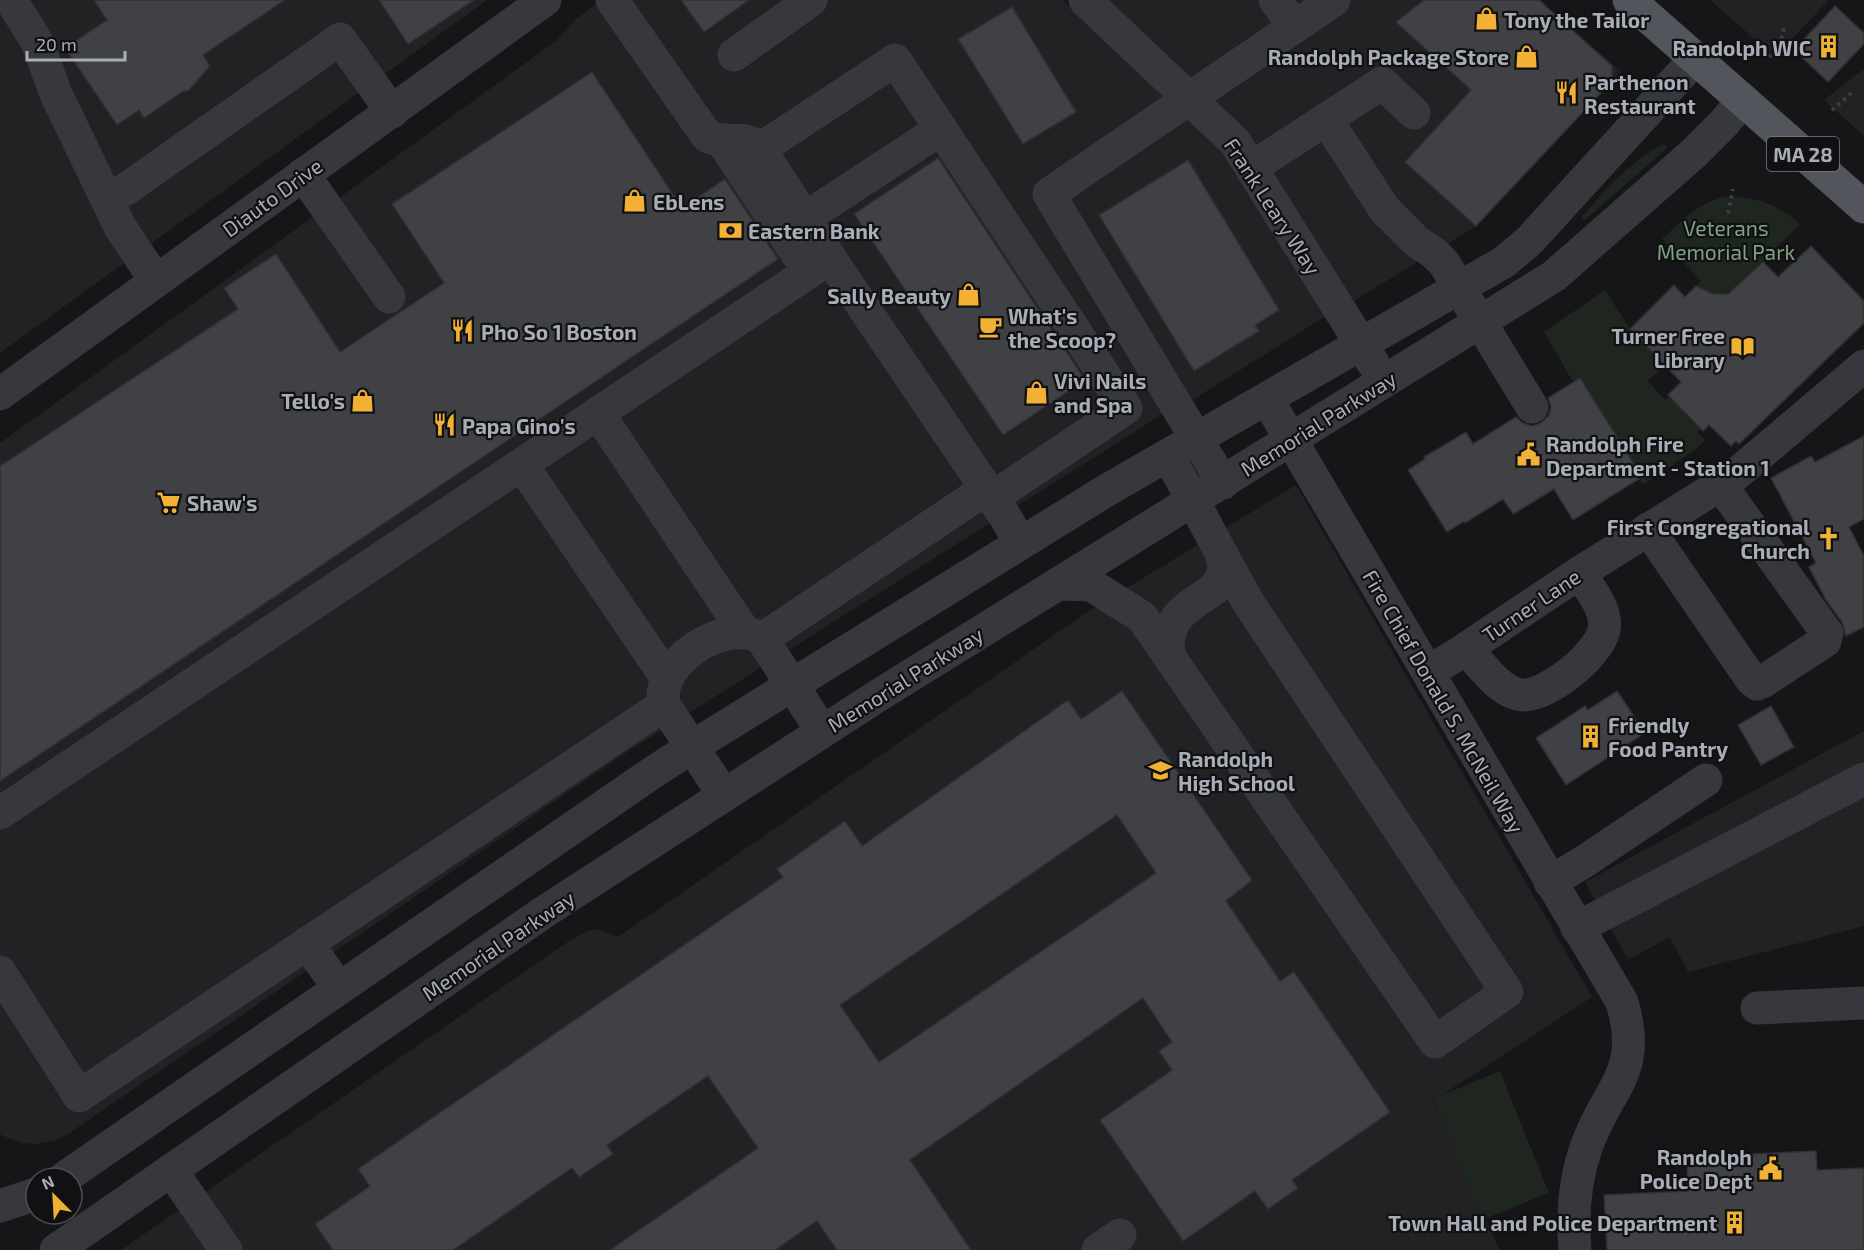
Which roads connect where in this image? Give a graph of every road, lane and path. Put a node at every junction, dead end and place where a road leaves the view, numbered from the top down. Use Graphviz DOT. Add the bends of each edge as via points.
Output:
graph roads {
  1 [pos="11,0"];
  2 [pos="612,0"];
  3 [pos="811,0"];
  4 [pos="1085,0"];
  5 [pos="1275,0"];
  6 [pos="1334,0"];
  7 [pos="1629,0"];
  8 [pos="532,4"];
  9 [pos="1785,25"];
  10 [pos="1295,27"];
  11 [pos="734,55"];
  12 [pos="1768,57"];
  13 [pos="1696,58"];
  14 [pos="1854,91"];
  15 [pos="1188,98"];
  16 [pos="1743,100"];
  17 [pos="1832,110"];
  18 [pos="392,112"];
  19 [pos="1414,113"];
  20 [pos="1326,119"];
  21 [pos="941,129"];
  22 [pos="722,141"];
  23 [pos="760,149"];
  24 [pos="1251,168"];
  25 [pos="303,174"];
  26 [pos="1733,189"];
  27 [pos="106,199"];
  28 [pos="1864,207"];
  29 [pos="1728,213"];
  30 [pos="805,218"];
  31 [pos="820,265"];
  32 [pos="156,281"];
  33 [pos="1459,288"];
  34 [pos="389,297"];
  35 [pos="1480,322"];
  36 [pos="1361,345"];
  37 [pos="1864,366"];
  38 [pos="1385,382"];
  39 [pos="0,394"];
  40 [pos="1267,399"];
  41 [pos="1532,407"];
  42 [pos="598,413"];
  43 [pos="1197,439"];
  44 [pos="1291,440"];
  45 [pos="1168,456"];
  46 [pos="522,465"];
  47 [pos="1223,483"];
  48 [pos="1720,484"];
  49 [pos="989,494"];
  50 [pos="1194,500"];
  51 [pos="1648,530"];
  52 [pos="1020,543"];
  53 [pos="1222,557"];
  54 [pos="1579,573"];
  55 [pos="1058,584"];
  56 [pos="754,636"];
  57 [pos="1466,649"];
  58 [pos="1169,655"];
  59 [pos="1428,672"];
  60 [pos="792,685"];
  61 [pos="665,691"];
  62 [pos="822,731"];
  63 [pos="692,747"];
  64 [pos="1864,778"];
  65 [pos="1706,780"];
  66 [pos="724,795"];
  67 [pos="0,813"];
  68 [pos="1550,882"];
  69 [pos="1577,928"];
  70 [pos="307,943"];
  71 [pos="0,972"];
  72 [pos="339,988"];
  73 [pos="1864,1003"];
  74 [pos="1757,1008"];
  75 [pos="81,1166"];
  76 [pos="171,1170"];
  77 [pos="24,1198"];
  78 [pos="0,1206"];
  79 [pos="56,1250"];
  80 [pos="226,1250"];
  81 [pos="1575,1250"];
  1 -- 27 [label="street" via="37,42 56,94"];
  2 -- 22 [label="street" via="703,131"];
  3 -- 11 [label="street"];
  4 -- 15 [label="street, Frank Leary Way"];
  5 -- 10 [label="street"];
  6 -- 10 [label="street"];
  7 -- 13 [label="main road, MA 28"];
  8 -- 18 [label="street, Diauto Drive"];
  9 -- 12 [label="path" via="1780,44"];
  10 -- 15 [label="street"];
  13 -- 16 [label="main road, MA 28"];
  13 -- 33 [label="street, Memorial Parkway" via="1522,249"];
  14 -- 17 [label="path"];
  15 -- 24 [label="street, Frank Leary Way" via="1234,142"];
  15 -- 43 [label="street" via="1049,194"];
  16 -- 28 [label="main road, MA 28"];
  16 -- 35 [label="street, Memorial Parkway" via="1694,153 1572,262"];
  18 -- 25 [label="street, Diauto Drive"];
  18 -- 27 [label="street" via="340,39 138,181"];
  19 -- 20 [label="street" via="1382,83"];
  20 -- 24 [label="street"];
  20 -- 33 [label="street" via="1385,210 1417,242 1439,257"];
  21 -- 23 [label="street" via="895,60"];
  21 -- 30 [label="street"];
  21 -- 49 [label="street" via="1126,408"];
  22 -- 23 [label="street" via="746,141"];
  22 -- 31 [label="street"];
  23 -- 30 [label="street"];
  24 -- 36 [label="street, Frank Leary Way"];
  25 -- 32 [label="street, Diauto Drive"];
  25 -- 34 [label="street"];
  26 -- 29 [label="path"];
  27 -- 32 [label="street"];
  30 -- 31 [label="street"];
  31 -- 42 [label="street"];
  31 -- 49 [label="street"];
  32 -- 39 [label="street, Diauto Drive"];
  33 -- 35 [label="street"];
  33 -- 36 [label="street, Memorial Parkway"];
  35 -- 38 [label="street, Memorial Parkway"];
  35 -- 41 [label="street"];
  36 -- 38 [label="street, Frank Leary Way"];
  36 -- 40 [label="street, Memorial Parkway"];
  37 -- 48 [label="street, Turner Lane" via="1748,465"];
  38 -- 44 [label="street, Memorial Parkway"];
  40 -- 43 [label="street, Memorial Parkway"];
  40 -- 44 [label="street, Fire Chief Donald S. McNeil Way"];
  42 -- 46 [label="street"];
  42 -- 56 [label="street"];
  43 -- 45 [label="street, Memorial Parkway"];
  43 -- 47 [label="street"];
  44 -- 47 [label="street, Memorial Parkway"];
  44 -- 59 [label="street, Fire Chief Donald S. McNeil Way"];
  45 -- 50 [label="street"];
  45 -- 52 [label="street, Memorial Parkway"];
  46 -- 61 [label="street"];
  46 -- 67 [label="street"];
  47 -- 50 [label="street, Memorial Parkway"];
  48 -- 51 [label="street, Turner Lane"];
  48 -- 51 [label="street" via="1827,633 1825,641 1764,681 1757,684 1751,678"];
  49 -- 52 [label="street"];
  49 -- 56 [label="street"];
  50 -- 53 [label="street"];
  50 -- 55 [label="street, Memorial Parkway"];
  51 -- 54 [label="street, Turner Lane"];
  52 -- 60 [label="street, Memorial Parkway"];
  53 -- 58 [label="street" via="1224,570 1220,582 1171,625 1167,639"];
  53 -- 58 [label="street" via="1507,992 1435,1042"];
  54 -- 57 [label="street, Turner Lane"];
  54 -- 57 [label="street" via="1596,599 1605,629 1597,647 1561,679 1542,690 1520,695 1504,689"];
  55 -- 58 [label="street" via="1091,585 1140,615"];
  55 -- 62 [label="street, Memorial Parkway"];
  56 -- 60 [label="street"];
  56 -- 61 [label="street" via="734,633 704,642 689,652"];
  57 -- 59 [label="street, Turner Lane"];
  59 -- 68 [label="street, Fire Chief Donald S. McNeil Way"];
  60 -- 62 [label="street"];
  60 -- 63 [label="street, Memorial Parkway"];
  61 -- 63 [label="street"];
  61 -- 70 [label="street"];
  62 -- 66 [label="street, Memorial Parkway"];
  63 -- 66 [label="street"];
  63 -- 72 [label="street, Memorial Parkway"];
  64 -- 69 [label="street"];
  65 -- 68 [label="street"];
  66 -- 76 [label="street, Memorial Parkway" via="544,912"];
  68 -- 69 [label="street, Fire Chief Donald S. McNeil Way"];
  69 -- 81 [label="street, Fire Chief Donald S. McNeil Way" via="1622,1002 1629,1028 1628,1060 1590,1136 1579,1171"];
  70 -- 71 [label="street" via="79,1096"];
  70 -- 72 [label="street"];
  72 -- 75 [label="street, Memorial Parkway"];
  73 -- 74 [label="street"];
  76 -- 79 [label="street, Memorial Parkway"];
  76 -- 80 [label="street"];
  77 -- 78 [label="street"];
}
